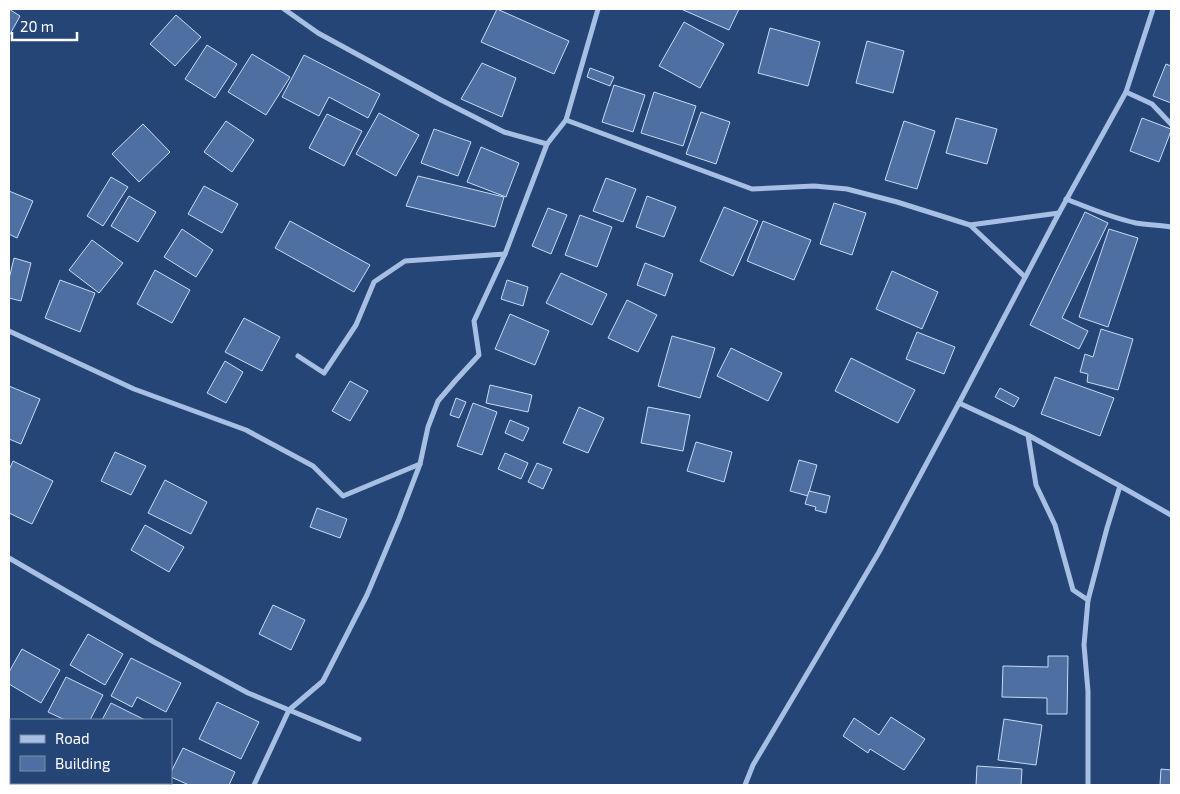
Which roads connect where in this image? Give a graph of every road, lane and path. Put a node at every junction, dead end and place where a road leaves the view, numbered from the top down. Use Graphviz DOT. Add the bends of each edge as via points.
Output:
graph roads {
  1 [pos="284,9"];
  2 [pos="598,9"];
  3 [pos="1153,9"];
  4 [pos="1126,92"];
  5 [pos="566,120"];
  6 [pos="1171,124"];
  7 [pos="547,144"];
  8 [pos="1066,199"];
  9 [pos="1058,213"];
  10 [pos="970,225"];
  11 [pos="1171,227"];
  12 [pos="504,254"];
  13 [pos="1025,277"];
  14 [pos="9,331"];
  15 [pos="298,356"];
  16 [pos="959,403"];
  17 [pos="1028,435"];
  18 [pos="420,464"];
  19 [pos="1120,486"];
  20 [pos="1171,515"];
  21 [pos="9,558"];
  22 [pos="1088,600"];
  23 [pos="289,710"];
  24 [pos="359,739"];
  25 [pos="254,785"];
  26 [pos="745,785"];
  27 [pos="1088,785"];
  1 -- 7 [label="street" via="318,33 456,108 504,132"];
  2 -- 5 [label="street"];
  3 -- 4 [label="street"];
  4 -- 6 [label="street" via="1152,104"];
  4 -- 8 [label="street"];
  5 -- 7 [label="street"];
  5 -- 10 [label="street" via="752,190 814,186 846,189"];
  7 -- 12 [label="street"];
  8 -- 9 [label="street"];
  8 -- 11 [label="street" via="1139,224"];
  9 -- 10 [label="street"];
  9 -- 13 [label="street"];
  10 -- 13 [label="street"];
  12 -- 15 [label="street" via="405,260 374,282 356,325 324,373"];
  12 -- 18 [label="street" via="474,321 479,355 438,401"];
  13 -- 16 [label="street"];
  14 -- 18 [label="street" via="134,388 246,430 313,466 344,496"];
  16 -- 17 [label="street"];
  16 -- 26 [label="street" via="879,552 753,765"];
  17 -- 19 [label="street"];
  17 -- 22 [label="street" via="1036,485 1055,525 1073,590"];
  18 -- 23 [label="street" via="367,595 323,681"];
  19 -- 20 [label="street"];
  19 -- 22 [label="street"];
  21 -- 23 [label="street" via="154,642 248,693"];
  22 -- 27 [label="street" via="1084,645 1088,691"];
  23 -- 24 [label="street"];
  23 -- 25 [label="street"];
}
